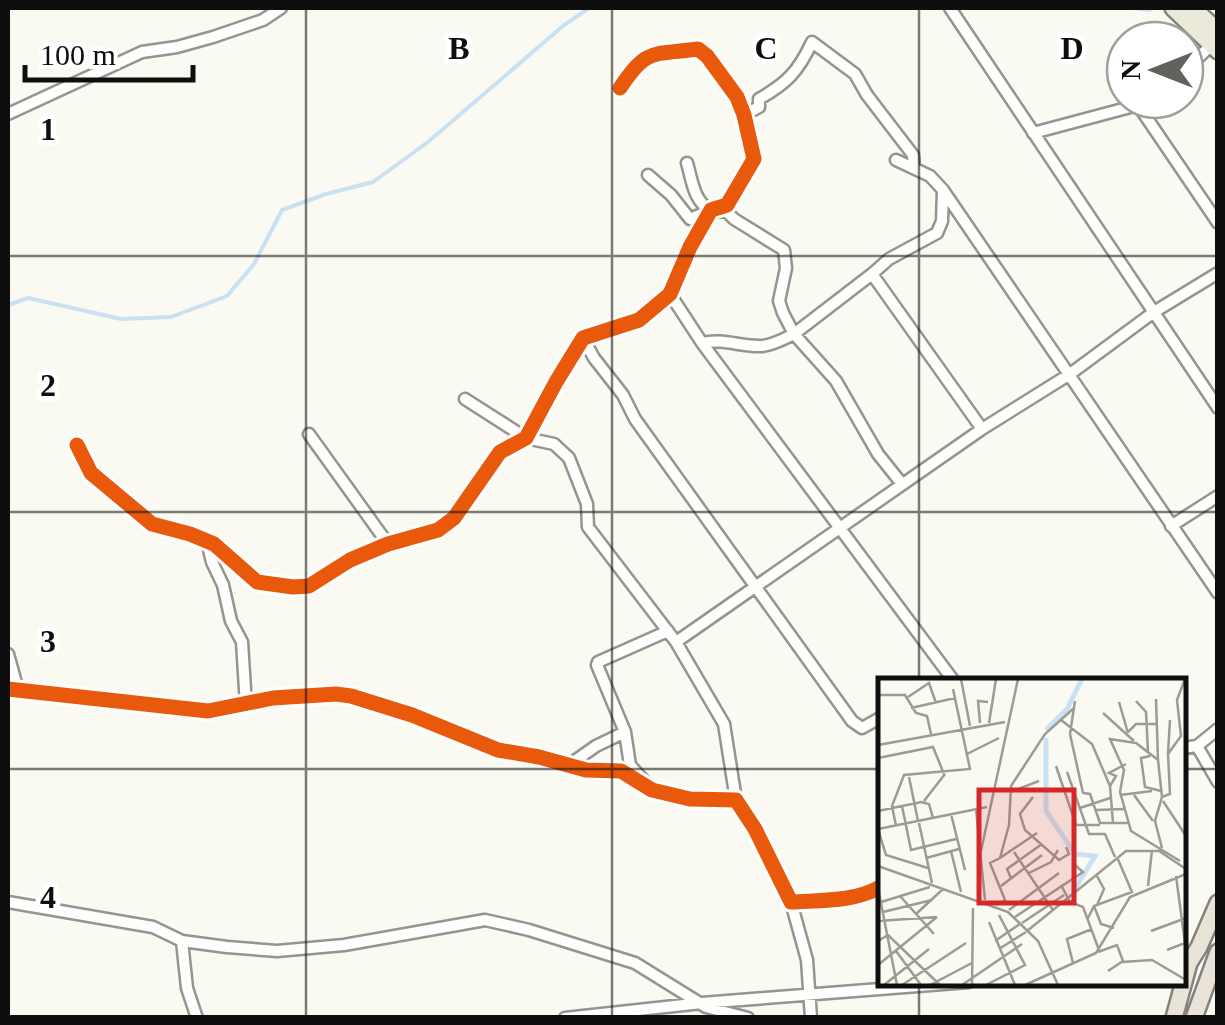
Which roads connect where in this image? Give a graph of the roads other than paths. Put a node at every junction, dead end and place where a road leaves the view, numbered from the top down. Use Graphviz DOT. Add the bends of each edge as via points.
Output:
graph roads {
  1 [pos="281,8"];
  2 [pos="950,8"];
  3 [pos="1172,8"];
  4 [pos="1193,8"];
  5 [pos="1216,41"];
  6 [pos="620,88"];
  7 [pos="1105,113"];
  8 [pos="8,114"];
  9 [pos="744,115"];
  10 [pos="1153,120"];
  11 [pos="1034,133"];
  12 [pos="896,160"];
  13 [pos="687,163"];
  14 [pos="914,167"];
  15 [pos="648,176"];
  16 [pos="944,190"];
  17 [pos="712,210"];
  18 [pos="1218,223"];
  19 [pos="1218,272"];
  20 [pos="872,274"];
  21 [pos="670,294"];
  22 [pos="1154,312"];
  23 [pos="794,334"];
  24 [pos="583,338"];
  25 [pos="702,344"];
  26 [pos="1070,374"];
  27 [pos="464,399"];
  28 [pos="1218,408"];
  29 [pos="534,423"];
  30 [pos="982,430"];
  31 [pos="309,434"];
  32 [pos="526,438"];
  33 [pos="540,441"];
  34 [pos="77,445"];
  35 [pos="902,484"];
  36 [pos="1218,496"];
  37 [pos="1171,526"];
  38 [pos="840,527"];
  39 [pos="207,541"];
  40 [pos="388,544"];
  41 [pos="756,588"];
  42 [pos="1218,594"];
  43 [pos="668,631"];
  44 [pos="676,642"];
  45 [pos="8,654"];
  46 [pos="949,678"];
  47 [pos="13,689"];
  48 [pos="246,705"];
  49 [pos="878,719"];
  50 [pos="1218,729"];
  51 [pos="625,732"];
  52 [pos="1198,746"];
  53 [pos="1185,748"];
  54 [pos="569,765"];
  55 [pos="1218,782"];
  56 [pos="652,790"];
  57 [pos="736,800"];
  58 [pos="878,888"];
  59 [pos="8,902"];
  60 [pos="791,902"];
  61 [pos="1218,903"];
  62 [pos="182,940"];
  63 [pos="1218,952"];
  64 [pos="1186,963"];
  65 [pos="935,985"];
  66 [pos="1181,985"];
  67 [pos="809,996"];
  68 [pos="705,1009"];
  69 [pos="197,1018"];
  70 [pos="565,1018"];
  71 [pos="748,1018"];
  72 [pos="811,1018"];
  73 [pos="1174,1018"];
  74 [pos="1194,1018"];
  1 -- 8 [label="street" via="213,38 142,52"];
  2 -- 11 [label="street"];
  3 -- 5 [label="main road"];
  4 -- 5 [label="main road"];
  6 -- 9 [label="street" via="646,56 698,49 737,96"];
  7 -- 11 [label="street"];
  9 -- 14 [label="street" via="782,86 812,42 855,74 913,155"];
  9 -- 17 [label="street" via="754,160 728,206"];
  10 -- 18 [label="street"];
  11 -- 22 [label="street"];
  12 -- 14 [label="street"];
  13 -- 17 [label="street" via="703,206"];
  14 -- 16 [label="street"];
  15 -- 17 [label="street" via="690,219"];
  16 -- 20 [label="street" via="941,228"];
  16 -- 26 [label="street"];
  17 -- 21 [label="street"];
  17 -- 23 [label="street" via="727,212 784,250 779,301"];
  19 -- 22 [label="street"];
  20 -- 23 [label="street"];
  20 -- 30 [label="street"];
  21 -- 24 [label="street" via="639,320"];
  21 -- 25 [label="street"];
  22 -- 26 [label="street"];
  22 -- 28 [label="street"];
  23 -- 25 [label="street" via="760,346"];
  23 -- 35 [label="street" via="836,381"];
  24 -- 29 [label="street"];
  24 -- 41 [label="street"];
  25 -- 38 [label="street"];
  26 -- 30 [label="street"];
  26 -- 37 [label="street"];
  27 -- 32 [label="street"];
  29 -- 32 [label="street"];
  29 -- 33 [label="street"];
  30 -- 35 [label="street"];
  31 -- 40 [label="street"];
  32 -- 33 [label="street"];
  32 -- 40 [label="street" via="500,452 454,518 438,530"];
  33 -- 43 [label="street" via="569,458 587,504 588,527"];
  34 -- 39 [label="street" via="91,473 152,524"];
  35 -- 38 [label="street"];
  36 -- 37 [label="street"];
  37 -- 42 [label="street"];
  38 -- 41 [label="street"];
  38 -- 46 [label="street"];
  39 -- 40 [label="street" via="257,582 293,587 309,586"];
  39 -- 48 [label="street" via="242,642"];
  41 -- 44 [label="street"];
  41 -- 49 [label="street" via="855,725"];
  43 -- 44 [label="street"];
  43 -- 51 [label="street" via="598,662"];
  44 -- 57 [label="street" via="724,724"];
  45 -- 47 [label="street"];
  47 -- 48 [label="street" via="208,711"];
  48 -- 54 [label="street" via="351,696 498,750"];
  50 -- 52 [label="street"];
  51 -- 54 [label="street"];
  51 -- 56 [label="street" via="630,765"];
  52 -- 53 [label="street"];
  52 -- 55 [label="street"];
  54 -- 56 [label="street" via="621,771"];
  56 -- 57 [label="street"];
  57 -- 60 [label="street"];
  58 -- 60 [label="street" via="847,899"];
  59 -- 62 [label="street" via="153,928"];
  60 -- 67 [label="street"];
  61 -- 64 [label="highway"];
  62 -- 68 [label="street" via="293,950 484,920 635,963"];
  62 -- 69 [label="street"];
  63 -- 74 [label="highway"];
  65 -- 67 [label="street"];
  66 -- 73 [label="highway"];
  67 -- 68 [label="street"];
  67 -- 72 [label="street"];
  68 -- 70 [label="street"];
  68 -- 71 [label="street"];
}
